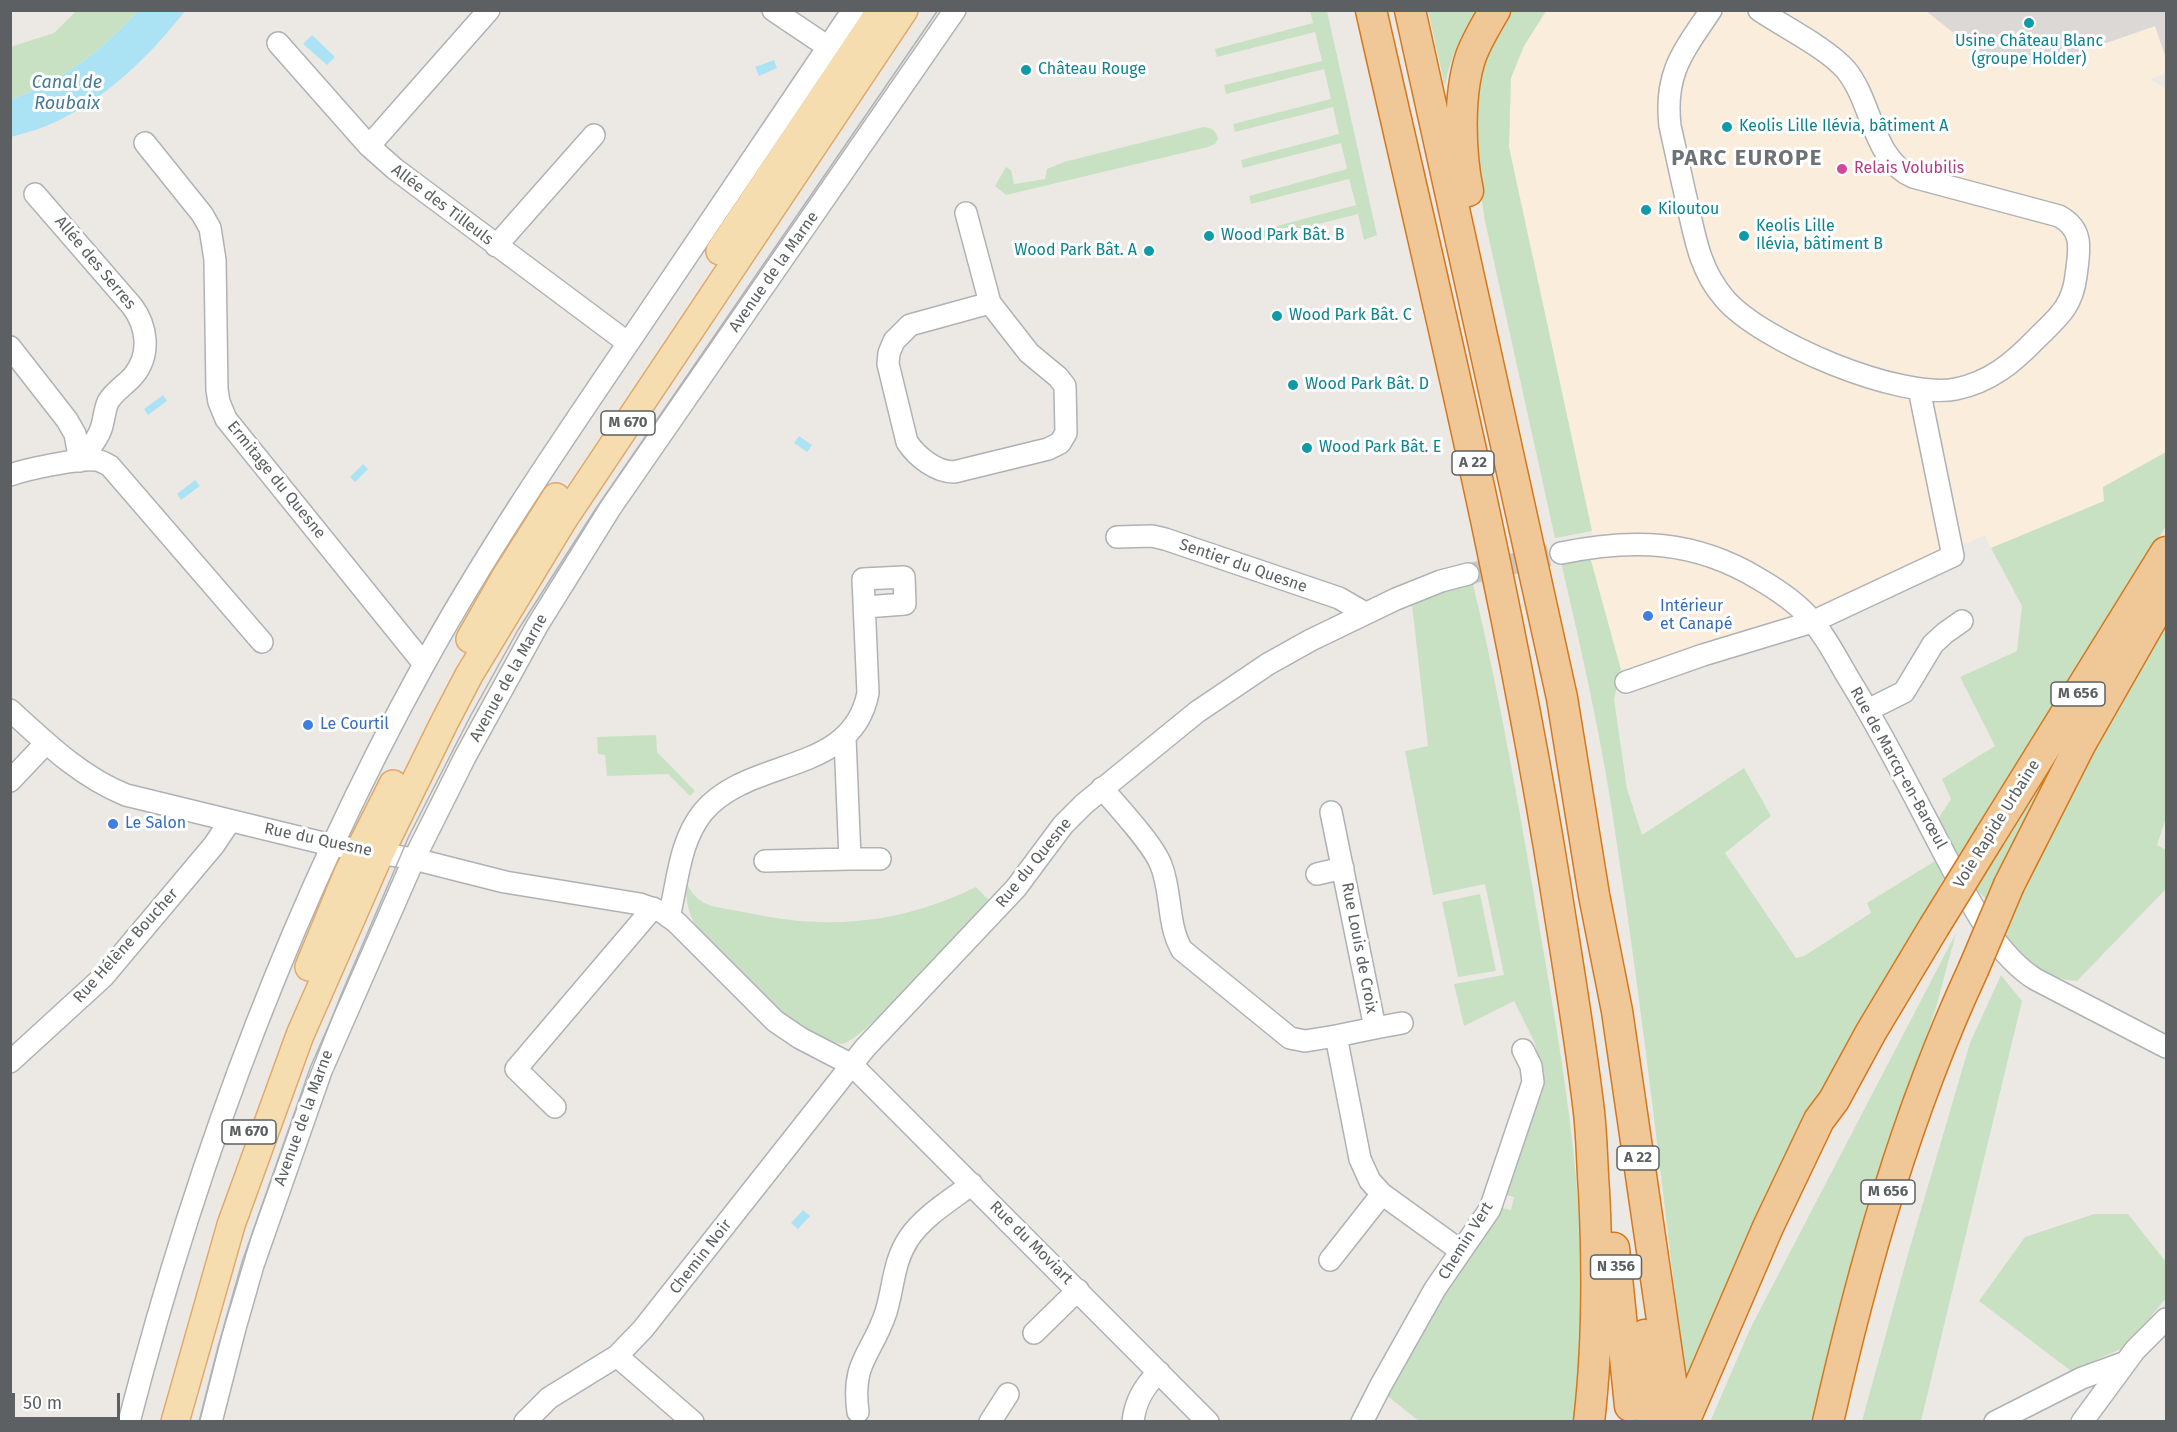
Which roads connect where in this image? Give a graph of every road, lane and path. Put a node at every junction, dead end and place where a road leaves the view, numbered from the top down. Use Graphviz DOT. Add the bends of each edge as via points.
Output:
graph roads {
  1 [pos="489,10"];
  2 [pos="773,10"];
  3 [pos="852,10"];
  4 [pos="881,10"];
  5 [pos="904,10"];
  6 [pos="955,10"];
  7 [pos="1371,10"];
  8 [pos="1410,10"];
  9 [pos="1495,10"];
  10 [pos="1711,10"];
  11 [pos="1759,10"];
  12 [pos="278,43"];
  13 [pos="828,47"];
  14 [pos="594,135"];
  15 [pos="145,143"];
  16 [pos="369,146"];
  17 [pos="35,194"];
  18 [pos="966,213"];
  19 [pos="496,246"];
  20 [pos="990,303"];
  21 [pos="628,343"];
  22 [pos="10,347"];
  23 [pos="1919,389"];
  24 [pos="80,461"];
  25 [pos="10,475"];
  26 [pos="1521,507"];
  27 [pos="1117,537"];
  28 [pos="2166,552"];
  29 [pos="1562,553"];
  30 [pos="1468,574"];
  31 [pos="2166,594"];
  32 [pos="865,607"];
  33 [pos="1365,613"];
  34 [pos="1962,621"];
  35 [pos="1812,622"];
  36 [pos="262,642"];
  37 [pos="424,664"];
  38 [pos="1626,682"];
  39 [pos="10,710"];
  40 [pos="1868,710"];
  41 [pos="845,738"];
  42 [pos="46,743"];
  43 [pos="10,781"];
  44 [pos="1102,788"];
  45 [pos="1331,812"];
  46 [pos="230,821"];
  47 [pos="330,845"];
  48 [pos="369,852"];
  49 [pos="414,859"];
  50 [pos="850,859"];
  51 [pos="880,859"];
  52 [pos="765,861"];
  53 [pos="1343,868"];
  54 [pos="1317,873"];
  55 [pos="1594,894"];
  56 [pos="661,912"];
  57 [pos="1973,970"];
  58 [pos="1402,1023"];
  59 [pos="1375,1028"];
  60 [pos="1336,1036"];
  61 [pos="2166,1047"];
  62 [pos="1522,1050"];
  63 [pos="10,1062"];
  64 [pos="852,1065"];
  65 [pos="555,1107"];
  66 [pos="1589,1115"];
  67 [pos="972,1184"];
  68 [pos="1382,1194"];
  69 [pos="1461,1251"];
  70 [pos="1330,1260"];
  71 [pos="1078,1290"];
  72 [pos="2166,1319"];
  73 [pos="1034,1333"];
  74 [pos="617,1356"];
  75 [pos="2126,1362"];
  76 [pos="1714,1364"];
  77 [pos="1159,1372"];
  78 [pos="1008,1394"];
  79 [pos="858,1412"];
  80 [pos="129,1422"];
  81 [pos="161,1422"];
  82 [pos="175,1422"];
  83 [pos="211,1422"];
  84 [pos="525,1422"];
  85 [pos="693,1422"];
  86 [pos="990,1422"];
  87 [pos="1133,1422"];
  88 [pos="1209,1422"];
  89 [pos="1362,1422"];
  90 [pos="1589,1422"];
  91 [pos="1631,1422"];
  92 [pos="1652,1422"];
  93 [pos="1677,1422"];
  94 [pos="1684,1422"];
  95 [pos="1693,1422"];
  96 [pos="1828,1422"];
  97 [pos="1842,1422"];
  98 [pos="1995,1422"];
  99 [pos="2082,1422"];
  1 -- 16 [label="street"];
  2 -- 13 [label="street"];
  3 -- 13 [label="street"];
  4 -- 48 [label="main road, Avenue de la Marne / M 670" via="521,551 460,658"];
  5 -- 48 [label="main road, Avenue de la Marne / M 670" via="529,575"];
  6 -- 49 [label="street, Avenue de la Marne" via="611,507 507,678"];
  7 -- 66 [label="highway, A 22" via="1514,653 1539,786"];
  8 -- 26 [label="highway, A 22"];
  9 -- 26 [label="highway" via="1469,63 1463,145 1467,185 1515,422"];
  10 -- 23 [label="street" via="1676,67 1668,98 1670,126 1696,246 1706,271 1733,309 1783,341 1850,370"];
  11 -- 23 [label="street" via="1846,70 1889,159 1898,169 1913,177 2059,216 2077,235 2079,250 2070,302 2017,359 2000,372 1966,386"];
  12 -- 16 [label="street, Allée des Tilleuls"];
  13 -- 21 [label="street"];
  14 -- 19 [label="street"];
  15 -- 37 [label="street, Ermitage du Quesne" via="210,228 215,260 217,390 226,419"];
  16 -- 19 [label="street, Allée des Tilleuls"];
  17 -- 24 [label="street, Allée des Serres" via="132,306 145,332 137,370 111,398 100,432"];
  18 -- 20 [label="street"];
  19 -- 21 [label="street, Allée des Tilleuls"];
  20 -- 20 [label="street" via="1029,353 1063,382 1066,433 1048,449 954,472 942,471 907,442 888,364 889,353 898,335 910,325"];
  21 -- 37 [label="street" via="531,485"];
  22 -- 24 [label="street" via="67,420 75,435"];
  23 -- 35 [label="street" via="1953,556"];
  24 -- 25 [label="street"];
  24 -- 36 [label="street" via="104,462 116,472"];
  26 -- 55 [label="highway, A 22" via="1562,698"];
  27 -- 33 [label="street, Sentier du Quesne" via="1165,539 1339,598"];
  28 -- 76 [label="highway, Voie Rapide Urbaine / M 656, bridge" via="1871,1032 1834,1100"];
  29 -- 35 [label="street" via="1627,544 1691,549 1761,580 1789,598"];
  30 -- 33 [label="street, Rue du Quesne"];
  31 -- 57 [label="highway, Voie Rapide Urbaine / M 656, bridge" via="2081,743 2009,885"];
  32 -- 41 [label="street" via="868,693 862,714"];
  33 -- 44 [label="street, Rue du Quesne" via="1227,690"];
  34 -- 40 [label="street" via="1938,638 1904,692"];
  35 -- 38 [label="street"];
  35 -- 40 [label="street, Rue de Marcq-en-Barœul"];
  37 -- 47 [label="street"];
  39 -- 42 [label="street, Rue du Quesne"];
  40 -- 61 [label="street, Rue de Marcq-en-Barœul" via="1966,893 2008,956 2035,979"];
  41 -- 50 [label="street"];
  41 -- 56 [label="street" via="802,761 740,783 708,807 692,829"];
  42 -- 43 [label="street"];
  42 -- 46 [label="street, Rue du Quesne" via="92,779 115,790"];
  44 -- 60 [label="street, Rue Louis de Croix" via="1158,859 1182,951 1290,1038 1305,1041"];
  44 -- 64 [label="street, Rue du Quesne" via="1071,816 1016,888"];
  45 -- 53 [label="street, Rue Louis de Croix"];
  46 -- 47 [label="street, Rue du Quesne"];
  46 -- 63 [label="street, Rue Hélène Boucher" via="103,977"];
  47 -- 48 [label="street, Rue du Quesne"];
  47 -- 80 [label="street" via="259,1014 213,1142"];
  48 -- 49 [label="street, Rue du Quesne"];
  48 -- 81 [label="main road, Avenue de la Marne / M 670" via="303,983 195,1292"];
  48 -- 82 [label="main road, Avenue de la Marne / M 670" via="252,1161"];
  49 -- 56 [label="street, Rue du Quesne" via="505,882 629,902"];
  49 -- 83 [label="street, Avenue de la Marne" via="339,1026 300,1129 242,1304"];
  50 -- 51 [label="street"];
  50 -- 52 [label="street"];
  53 -- 54 [label="street, Rue Louis de Croix"];
  53 -- 59 [label="street, Rue Louis de Croix"];
  55 -- 92 [label="highway, N 356" via="1637,1254"];
  55 -- 93 [label="highway, A 22" via="1617,1011"];
  56 -- 64 [label="street" via="775,1021"];
  56 -- 65 [label="street" via="516,1070"];
  57 -- 96 [label="highway, M 656" via="1943,1037 1889,1190 1853,1312"];
  57 -- 97 [label="highway" via="1890,1236"];
  58 -- 59 [label="street, Rue Louis de Croix"];
  59 -- 60 [label="street, Rue Louis de Croix"];
  60 -- 68 [label="street" via="1360,1159 1370,1181"];
  62 -- 69 [label="street, Chemin Vert" via="1533,1071 1532,1086 1490,1209"];
  64 -- 67 [label="street, Rue du Moviart"];
  64 -- 74 [label="street, Chemin Noir" via="663,1305"];
  66 -- 90 [label="highway, A 22" via="1598,1279"];
  66 -- 91 [label="highway, N 356" via="1613,1242"];
  67 -- 71 [label="street, Rue du Moviart"];
  67 -- 79 [label="street" via="926,1219 900,1254 886,1312 859,1369"];
  68 -- 69 [label="street"];
  68 -- 70 [label="street"];
  69 -- 89 [label="street, Chemin Vert" via="1435,1289"];
  71 -- 73 [label="street"];
  71 -- 77 [label="street, Rue du Moviart"];
  72 -- 75 [label="street"];
  74 -- 84 [label="street, Chemin Noir" via="549,1398"];
  74 -- 85 [label="street"];
  75 -- 98 [label="street" via="2082,1378"];
  75 -- 99 [label="street"];
  76 -- 94 [label="highway"];
  76 -- 95 [label="highway"];
  77 -- 87 [label="street" via="1142,1390"];
  77 -- 88 [label="street, Rue du Moviart"];
  78 -- 86 [label="street"];
}
